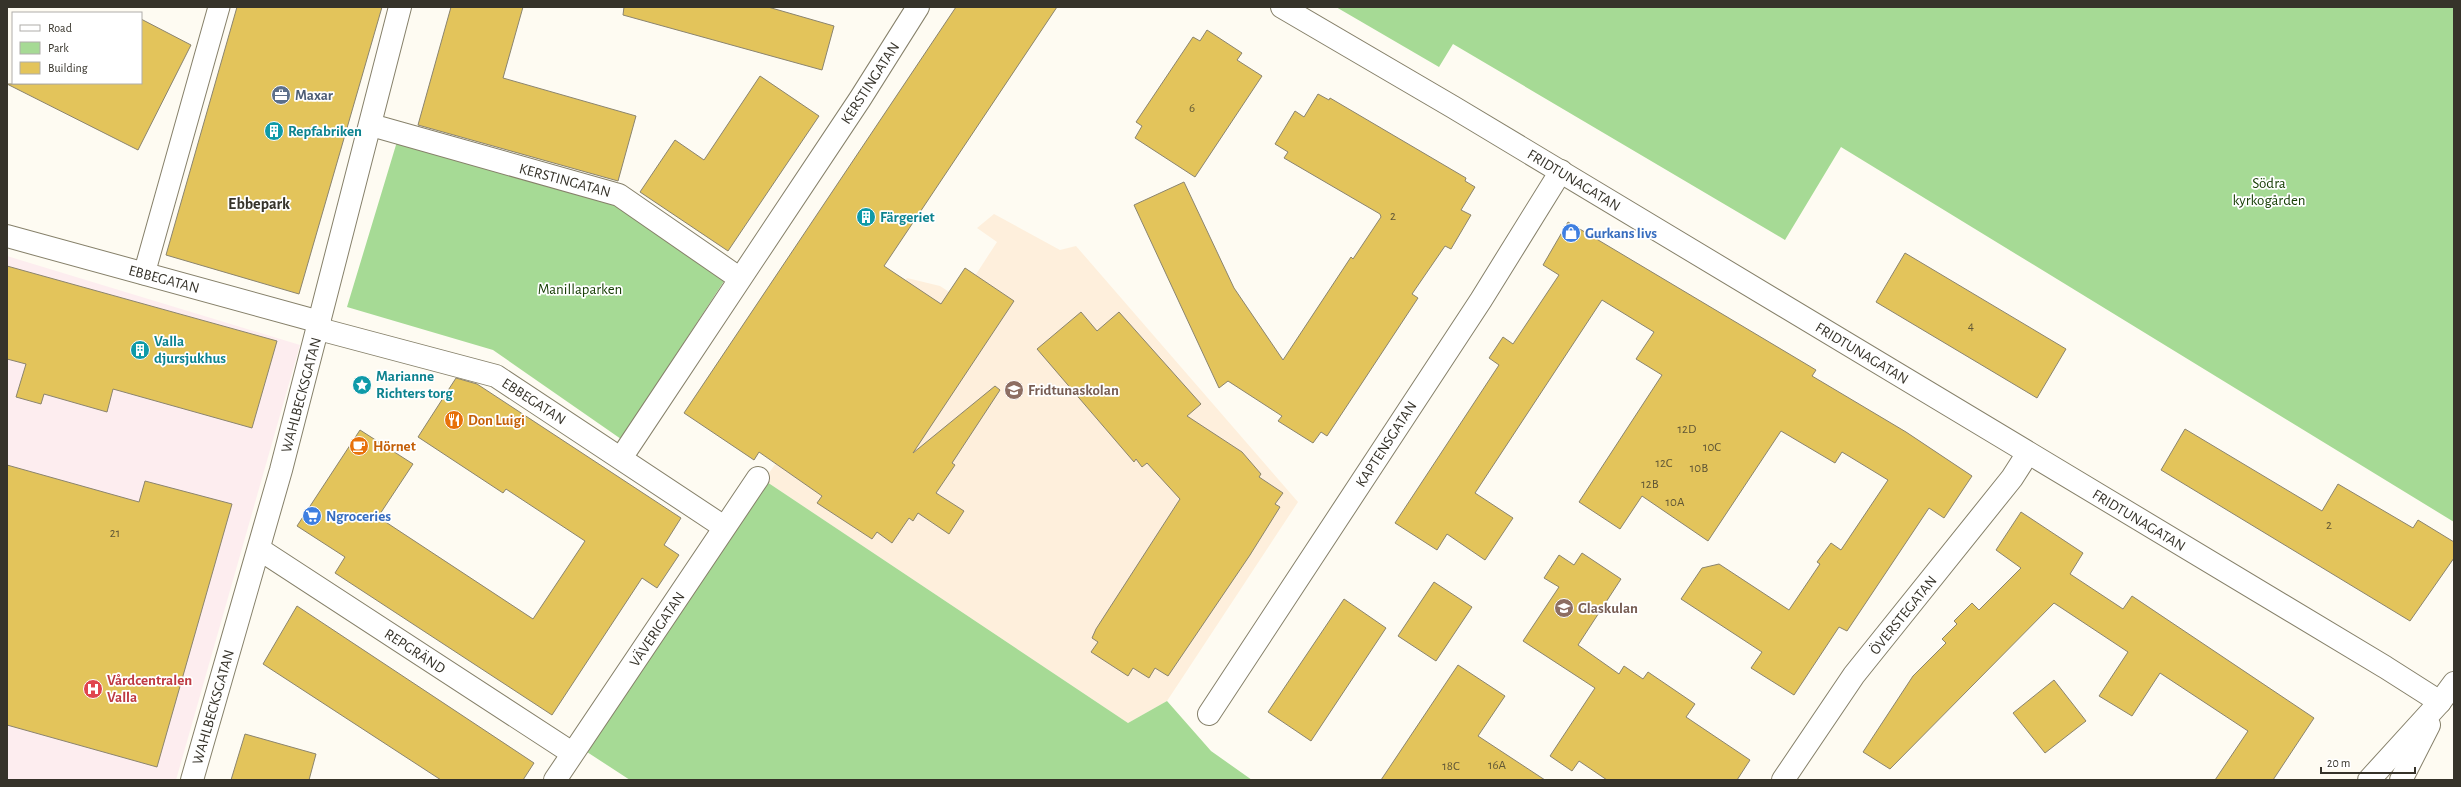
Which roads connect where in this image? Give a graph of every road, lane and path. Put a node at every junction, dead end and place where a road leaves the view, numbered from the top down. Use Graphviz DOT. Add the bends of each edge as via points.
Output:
graph roads {
  1 [pos="219,7"];
  2 [pos="400,7"];
  3 [pos="918,7"];
  4 [pos="1282,7"];
  5 [pos="371,125"];
  6 [pos="1561,172"];
  7 [pos="7,236"];
  8 [pos="144,274"];
  9 [pos="739,278"];
  10 [pos="320,325"];
  11 [pos="2028,453"];
  12 [pos="621,458"];
  13 [pos="758,478"];
  14 [pos="724,527"];
  15 [pos="259,549"];
  16 [pos="2454,683"];
  17 [pos="2440,702"];
  18 [pos="1209,714"];
  19 [pos="572,753"];
  20 [pos="192,780"];
  21 [pos="555,780"];
  22 [pos="1783,780"];
  23 [pos="2368,780"];
  24 [pos="2401,780"];
  1 -- 8 [label="street"];
  2 -- 5 [label="street, WAHLBECKSGATAN"];
  3 -- 9 [label="street, KERSTINGATAN" via="860,99"];
  4 -- 6 [label="street, FRIDTUNAGATAN"];
  5 -- 9 [label="street, KERSTINGATAN" via="619,195"];
  5 -- 10 [label="street, WAHLBECKSGATAN"];
  6 -- 11 [label="street, FRIDTUNAGATAN"];
  6 -- 18 [label="street, KAPTENSGATAN" via="1481,300"];
  7 -- 8 [label="street, EBBEGATAN"];
  8 -- 10 [label="street, EBBEGATAN"];
  9 -- 12 [label="street, KERSTINGATAN"];
  10 -- 12 [label="street, EBBEGATAN" via="496,376"];
  10 -- 15 [label="street, WAHLBECKSGATAN"];
  11 -- 17 [label="street, FRIDTUNAGATAN" via="2386,667"];
  11 -- 22 [label="street, ÖVERSTEGATAN" via="2012,478 1854,675"];
  12 -- 14 [label="street, EBBEGATAN"];
  13 -- 14 [label="street, VÄVERIGATAN"];
  14 -- 19 [label="street, VÄVERIGATAN"];
  15 -- 19 [label="street, REPGRÄND"];
  15 -- 20 [label="street, WAHLBECKSGATAN"];
  16 -- 17 [label="street"];
  17 -- 23 [label="street"];
  17 -- 24 [label="street"];
  19 -- 21 [label="street, VÄVERIGATAN"];
}
